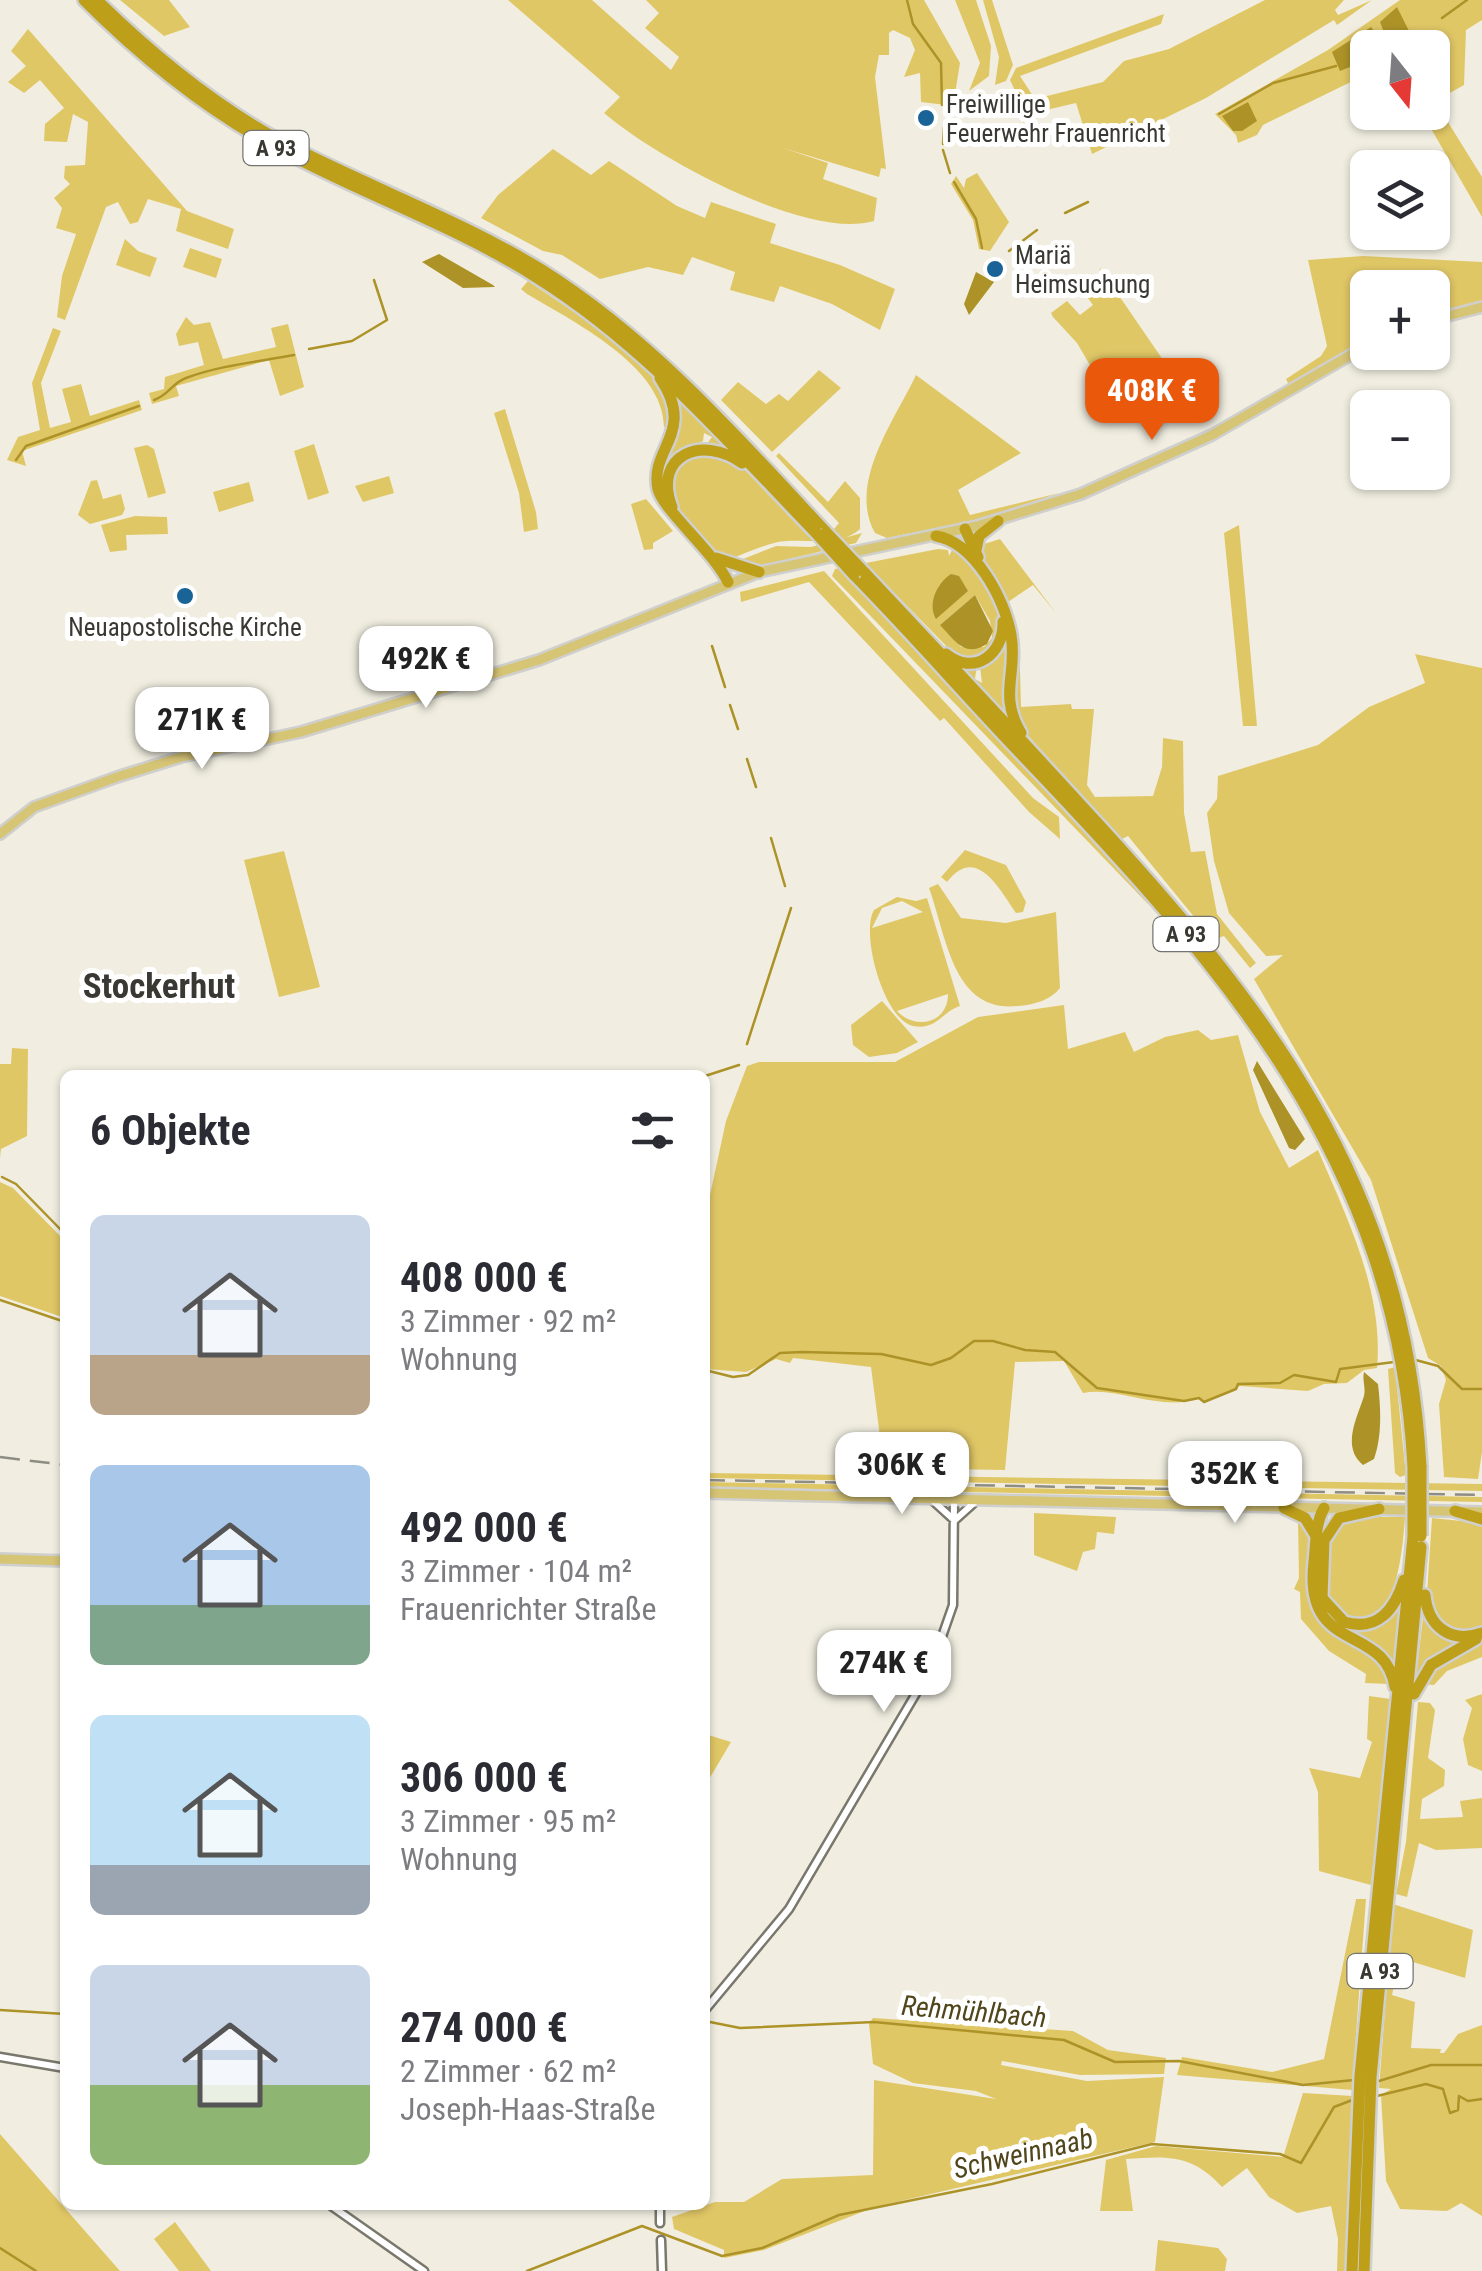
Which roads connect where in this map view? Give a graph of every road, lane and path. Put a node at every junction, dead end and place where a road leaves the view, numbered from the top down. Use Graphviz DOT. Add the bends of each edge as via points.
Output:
graph roads {
  1 [pos="84,0"];
  2 [pos="97,0"];
  3 [pos="1482,307"];
  4 [pos="1450,315"];
  5 [pos="1350,355"];
  6 [pos="649,362"];
  7 [pos="778,494"];
  8 [pos="676,515"];
  9 [pos="998,521"];
  10 [pos="965,529"];
  11 [pos="821,532"];
  12 [pos="936,536"];
  13 [pos="973,552"];
  14 [pos="716,558"];
  15 [pos="759,572"];
  16 [pos="859,574"];
  17 [pos="728,582"];
  18 [pos="1003,613"];
  19 [pos="919,630"];
  20 [pos="1031,750"];
  21 [pos="0,833"];
  22 [pos="1401,1343"];
  23 [pos="710,1493"];
  24 [pos="931,1499"];
  25 [pos="954,1500"];
  26 [pos="976,1501"];
  27 [pos="1284,1508"];
  28 [pos="1324,1508"];
  29 [pos="1379,1510"];
  30 [pos="1455,1511"];
  31 [pos="1482,1516"];
  32 [pos="954,1522"];
  33 [pos="1320,1539"];
  34 [pos="1417,1543"];
  35 [pos="0,1560"];
  36 [pos="60,1561"];
  37 [pos="1482,1634"];
  38 [pos="1407,1677"];
  39 [pos="1402,1714"];
  40 [pos="710,2004"];
  41 [pos="0,2057"];
  42 [pos="60,2067"];
  43 [pos="1363,2116"];
  44 [pos="337,2210"];
  45 [pos="660,2210"];
  46 [pos="660,2223"];
  47 [pos="660,2240"];
  48 [pos="424,2271"];
  49 [pos="662,2271"];
  50 [pos="1352,2271"];
  51 [pos="1364,2271"];
  1 -- 6 [label="highway, A 93" via="216,111 275,147 518,266 584,308"];
  2 -- 11 [label="highway, A 93" via="183,76 288,145 508,250 589,302 681,380"];
  3 -- 4 [label="main road"];
  5 -- 9 [label="main road" via="1169,456"];
  6 -- 7 [label="highway, A 93"];
  6 -- 8 [label="highway" via="674,407 658,487"];
  7 -- 8 [label="highway" via="733,457 695,449 670,472 667,490"];
  7 -- 11 [label="highway, A 93"];
  8 -- 14 [label="highway"];
  9 -- 10 [label="main road"];
  9 -- 13 [label="highway" via="979,536"];
  10 -- 12 [label="main road"];
  10 -- 13 [label="highway"];
  11 -- 16 [label="highway, A 93, bridge"];
  12 -- 13 [label="highway"];
  12 -- 15 [label="main road"];
  13 -- 18 [label="highway"];
  14 -- 15 [label="highway"];
  14 -- 17 [label="highway"];
  15 -- 17 [label="main road"];
  16 -- 19 [label="highway, A 93"];
  16 -- 22 [label="highway, A 93" via="1132,872 1262,1031 1335,1156"];
  17 -- 21 [label="main road" via="558,654 76,792 20,814"];
  18 -- 19 [label="highway" via="997,649 974,664 953,660"];
  18 -- 20 [label="highway" via="1012,642 1008,704"];
  19 -- 20 [label="highway, A 93"];
  20 -- 22 [label="highway, A 93" via="1196,932 1283,1048 1354,1179 1386,1266"];
  22 -- 34 [label="highway, A 93, bridge" via="1417,1467"];
  23 -- 24 [label="main road"];
  24 -- 25 [label="main road"];
  24 -- 32 [label="street"];
  25 -- 26 [label="main road"];
  25 -- 32 [label="street"];
  26 -- 27 [label="main road"];
  26 -- 32 [label="street"];
  27 -- 28 [label="main road"];
  27 -- 33 [label="highway" via="1305,1518"];
  28 -- 29 [label="main road"];
  28 -- 33 [label="highway"];
  29 -- 30 [label="main road"];
  29 -- 33 [label="highway" via="1339,1518"];
  30 -- 31 [label="highway"];
  32 -- 40 [label="street" via="953,1605 931,1668 788,1909"];
  33 -- 34 [label="highway" via="1322,1598 1333,1615 1354,1625 1376,1622 1393,1609"];
  33 -- 38 [label="highway" via="1312,1581 1317,1608 1329,1625"];
  34 -- 37 [label="highway" via="1431,1618 1449,1634"];
  34 -- 38 [label="highway, A 93"];
  35 -- 36 [label="main road"];
  37 -- 38 [label="highway"];
  38 -- 39 [label="highway"];
  38 -- 39 [label="highway, A 93"];
  39 -- 43 [label="highway, A 93"];
  41 -- 42 [label="street"];
  43 -- 50 [label="highway, A 93"];
  43 -- 51 [label="highway, A 93"];
  44 -- 48 [label="street"];
  45 -- 46 [label="street"];
  47 -- 49 [label="street"];
}
